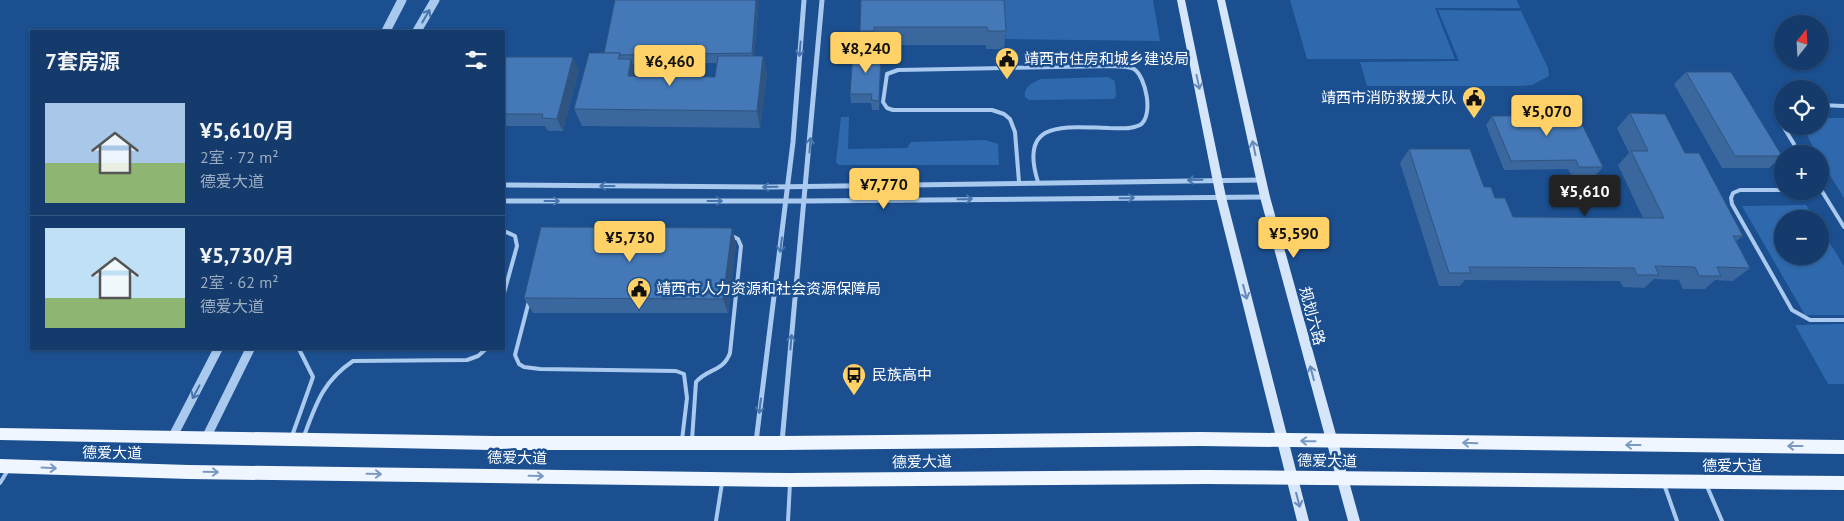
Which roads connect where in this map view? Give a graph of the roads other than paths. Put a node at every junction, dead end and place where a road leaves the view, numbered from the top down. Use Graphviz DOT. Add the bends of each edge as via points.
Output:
graph roads {
  1 [pos="402,0"];
  2 [pos="435,0"];
  3 [pos="804,0"];
  4 [pos="822,0"];
  5 [pos="1181,0"];
  6 [pos="1222,0"];
  7 [pos="387,30"];
  8 [pos="418,30"];
  9 [pos="1829,105"];
  10 [pos="1844,106"];
  11 [pos="1217,179"];
  12 [pos="1261,180"];
  13 [pos="1019,182"];
  14 [pos="1038,182"];
  15 [pos="505,185"];
  16 [pos="787,186"];
  17 [pos="807,186"];
  18 [pos="1774,190"];
  19 [pos="1221,197"];
  20 [pos="1265,197"];
  21 [pos="1828,200"];
  22 [pos="505,201"];
  23 [pos="786,201"];
  24 [pos="805,201"];
  25 [pos="1842,220"];
  26 [pos="1844,227"];
  27 [pos="505,231"];
  28 [pos="724,233"];
  29 [pos="505,290"];
  30 [pos="530,298"];
  31 [pos="1844,320"];
  32 [pos="217,350"];
  33 [pos="250,350"];
  34 [pos="299,350"];
  35 [pos="485,350"];
  36 [pos="0,434"];
  37 [pos="173,436"];
  38 [pos="207,436"];
  39 [pos="297,438"];
  40 [pos="1283,441"];
  41 [pos="687,442"];
  42 [pos="756,442"];
  43 [pos="782,442"];
  44 [pos="1331,442"];
  45 [pos="1844,446"];
  46 [pos="5,466"];
  47 [pos="723,478"];
  48 [pos="1292,478"];
  49 [pos="1342,478"];
  50 [pos="790,480"];
  51 [pos="1663,482"];
  52 [pos="0,483"];
  53 [pos="1706,483"];
  54 [pos="1844,483"];
  55 [pos="716,521"];
  56 [pos="788,521"];
  57 [pos="1303,521"];
  58 [pos="1354,521"];
  59 [pos="1678,521"];
  60 [pos="1722,521"];
  1 -- 7 [label="street"];
  8 -- 2 [label="street, one-way"];
  3 -- 16 [label="street, one-way"];
  17 -- 4 [label="street, one-way"];
  5 -- 11 [label="main road, one-way"];
  12 -- 6 [label="main road, 规划六路, one-way"];
  9 -- 10 [label="lane"];
  11 -- 12 [label="street"];
  11 -- 14 [label="street, one-way"];
  11 -- 19 [label="main road"];
  12 -- 20 [label="main road, 规划六路"];
  13 -- 14 [label="street"];
  13 -- 14 [label="lane" via="1016,138 1009,118 992,110 887,108 883,102 887,74 898,70 1128,67 1135,70 1142,78 1148,111 1142,125 1058,129 1042,133 1034,142 1033,154"];
  13 -- 17 [label="street"];
  16 -- 15 [label="street, one-way"];
  16 -- 17 [label="street"];
  16 -- 23 [label="street"];
  17 -- 24 [label="street"];
  18 -- 31 [label="lane" via="1740,190 1733,193 1732,204 1798,316 1806,320"];
  19 -- 20 [label="street"];
  24 -- 19 [label="street, one-way"];
  19 -- 40 [label="main road, one-way"];
  44 -- 20 [label="main road, 规划六路, one-way"];
  21 -- 25 [label="lane"];
  22 -- 23 [label="street, one-way"];
  23 -- 24 [label="street"];
  23 -- 42 [label="street, one-way"];
  43 -- 24 [label="street, one-way"];
  25 -- 26 [label="lane"];
  27 -- 29 [label="lane" via="515,236 517,246"];
  28 -- 41 [label="lane" via="732,235 741,246 730,353 727,363 700,376 696,382"];
  30 -- 41 [label="lane" via="515,355 518,364 540,369 676,371 684,374 687,382"];
  32 -- 37 [label="street, one-way"];
  33 -- 38 [label="street"];
  34 -- 39 [label="lane" via="313,377"];
  35 -- 39 [label="lane" via="467,360 354,361 338,370 324,387"];
  36 -- 37 [label="main road, 德爱大道"];
  37 -- 38 [label="main road, 德爱大道"];
  38 -- 39 [label="main road, 德爱大道"];
  39 -- 41 [label="main road, 德爱大道" via="493,443"];
  40 -- 43 [label="main road, 德爱大道" via="1200,438"];
  44 -- 40 [label="main road, 德爱大道, one-way"];
  40 -- 48 [label="main road"];
  41 -- 42 [label="main road, 德爱大道"];
  42 -- 43 [label="main road, 德爱大道"];
  45 -- 44 [label="main road, 德爱大道, one-way"];
  44 -- 49 [label="main road, 规划六路"];
  46 -- 47 [label="main road, 德爱大道, one-way" via="189,472"];
  46 -- 52 [label="lane"];
  47 -- 50 [label="main road, 德爱大道"];
  47 -- 55 [label="lane"];
  48 -- 49 [label="main road, 德爱大道"];
  48 -- 50 [label="main road, 德爱大道"];
  48 -- 57 [label="main road, one-way"];
  49 -- 51 [label="main road, 德爱大道"];
  49 -- 58 [label="main road, 规划六路"];
  50 -- 56 [label="lane"];
  51 -- 53 [label="main road, 德爱大道"];
  51 -- 59 [label="lane"];
  53 -- 54 [label="main road, 德爱大道"];
  53 -- 60 [label="lane"];
}
